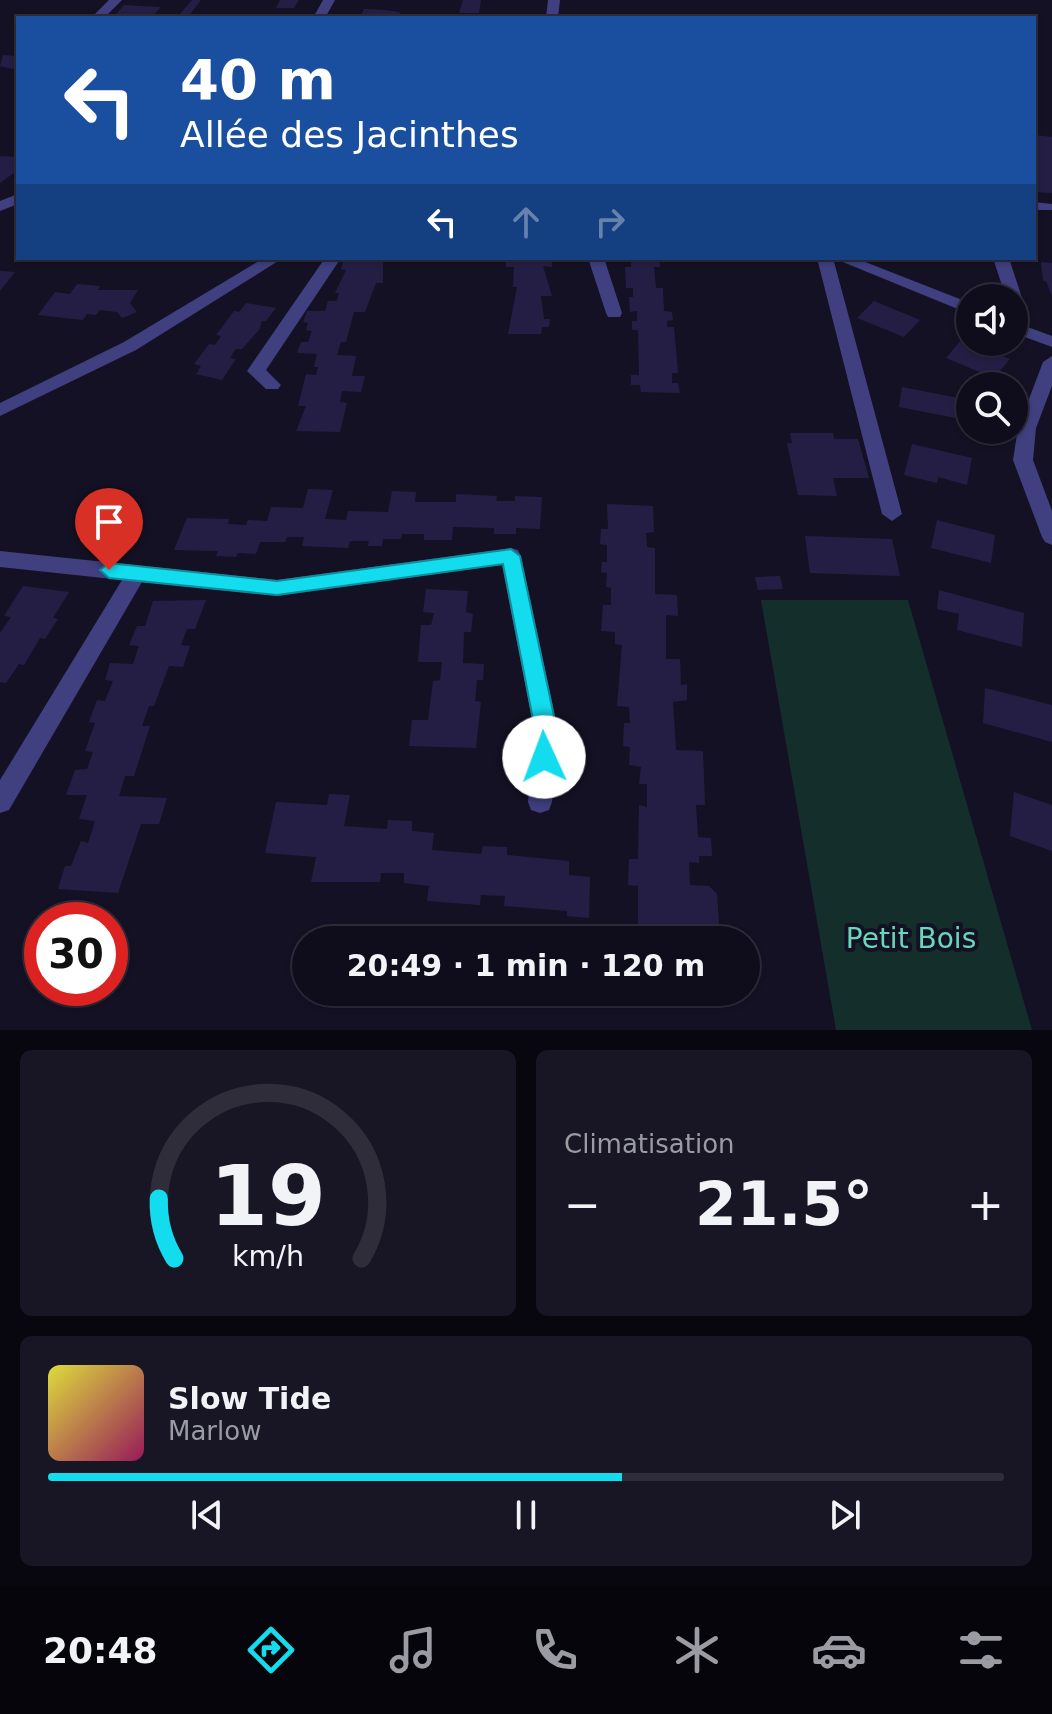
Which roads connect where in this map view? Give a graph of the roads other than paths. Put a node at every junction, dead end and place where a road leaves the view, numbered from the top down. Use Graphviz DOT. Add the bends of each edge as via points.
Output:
graph roads {
  1 [pos="116,0"];
  2 [pos="99,16"];
  3 [pos="272,260"];
  4 [pos="332,260"];
  5 [pos="597,260"];
  6 [pos="826,260"];
  7 [pos="846,260"];
  8 [pos="1002,260"];
  9 [pos="1009,284"];
  10 [pos="956,303"];
  11 [pos="614,313"];
  12 [pos="1028,333"];
  13 [pos="1052,342"];
  14 [pos="1052,362"];
  15 [pos="272,385"];
  16 [pos="0,410"];
  17 [pos="892,514"];
  18 [pos="1052,537"];
  19 [pos="0,559"];
  20 [pos="137,573"];
  21 [pos="0,802"];
  22 [pos="540,802"];
  1 -- 2 [label="street"];
  3 -- 16 [label="street" via="130,346"];
  4 -- 15 [label="street" via="256,371"];
  5 -- 11 [label="street"];
  6 -- 17 [label="street"];
  7 -- 10 [label="street"];
  8 -- 9 [label="street"];
  12 -- 13 [label="street"];
  14 -- 18 [label="street" via="1027,428 1023,460"];
  19 -- 20 [label="street"];
  20 -- 21 [label="street"];
  20 -- 22 [label="street" via="277,588 511,556 547,735"];
}
